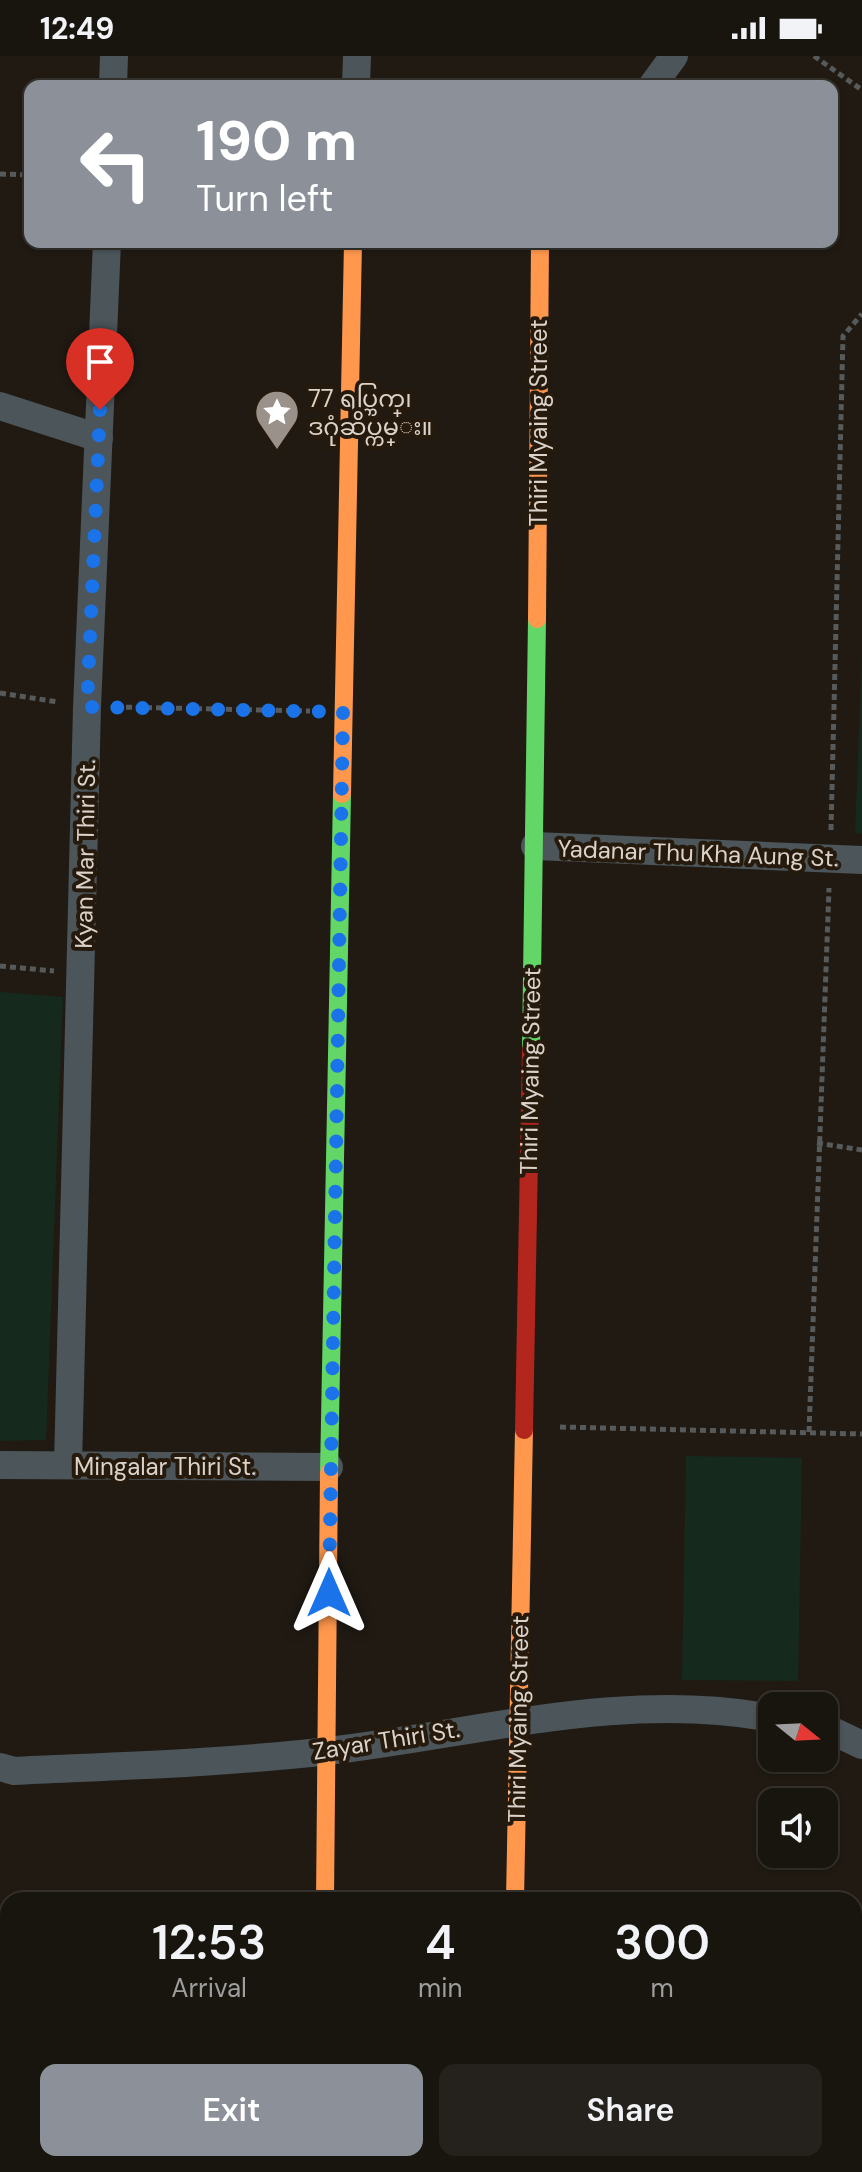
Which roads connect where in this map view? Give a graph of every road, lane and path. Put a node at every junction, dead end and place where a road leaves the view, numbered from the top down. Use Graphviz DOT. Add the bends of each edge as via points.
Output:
graph roads {
  1 [pos="114,56"];
  2 [pos="357,56"];
  3 [pos="674,56"];
  4 [pos="814,56"];
  5 [pos="113,80"];
  6 [pos="356,80"];
  7 [pos="656,80"];
  8 [pos="862,90"];
  9 [pos="0,174"];
  10 [pos="24,175"];
  11 [pos="107,248"];
  12 [pos="353,248"];
  13 [pos="540,248"];
  14 [pos="0,406"];
  15 [pos="99,438"];
  16 [pos="0,693"];
  17 [pos="87,707"];
  18 [pos="343,712"];
  19 [pos="535,846"];
  20 [pos="862,860"];
  21 [pos="0,966"];
  22 [pos="83,974"];
  23 [pos="817,1143"];
  24 [pos="862,1150"];
  25 [pos="523,1426"];
  26 [pos="862,1434"];
  27 [pos="0,1465"];
  28 [pos="68,1465"];
  29 [pos="329,1467"];
  30 [pos="758,1716"];
  31 [pos="517,1719"];
  32 [pos="838,1734"];
  33 [pos="862,1745"];
  34 [pos="329,1751"];
  35 [pos="0,1767"];
  36 [pos="325,1892"];
  37 [pos="515,1892"];
  1 -- 5 [label="street"];
  2 -- 6 [label="street"];
  3 -- 7 [label="street"];
  4 -- 8 [label="path"];
  9 -- 10 [label="path"];
  11 -- 15 [label="street, Kyan Mar Thiri St."];
  12 -- 18 [label="street"];
  13 -- 19 [label="street, Thiri Myaing Street"];
  14 -- 15 [label="street"];
  15 -- 17 [label="street, Kyan Mar Thiri St."];
  16 -- 17 [label="path"];
  17 -- 18 [label="path"];
  17 -- 22 [label="street, Kyan Mar Thiri St."];
  18 -- 29 [label="street"];
  19 -- 20 [label="street, Yadanar Thu Kha Aung St."];
  19 -- 25 [label="street, Thiri Myaing Street"];
  21 -- 22 [label="path"];
  22 -- 28 [label="street, Kyan Mar Thiri St."];
  23 -- 24 [label="path"];
  25 -- 26 [label="path"];
  25 -- 31 [label="street, Thiri Myaing Street"];
  27 -- 28 [label="street, Mingalar Thiri St."];
  28 -- 29 [label="street, Mingalar Thiri St."];
  29 -- 34 [label="street"];
  30 -- 31 [label="street, Zayar Thiri St." via="670,1707"];
  31 -- 34 [label="street, Zayar Thiri St."];
  31 -- 37 [label="street, Thiri Myaing Street"];
  32 -- 33 [label="street"];
  34 -- 35 [label="street, Zayar Thiri St." via="14,1771"];
  34 -- 36 [label="street"];
}
